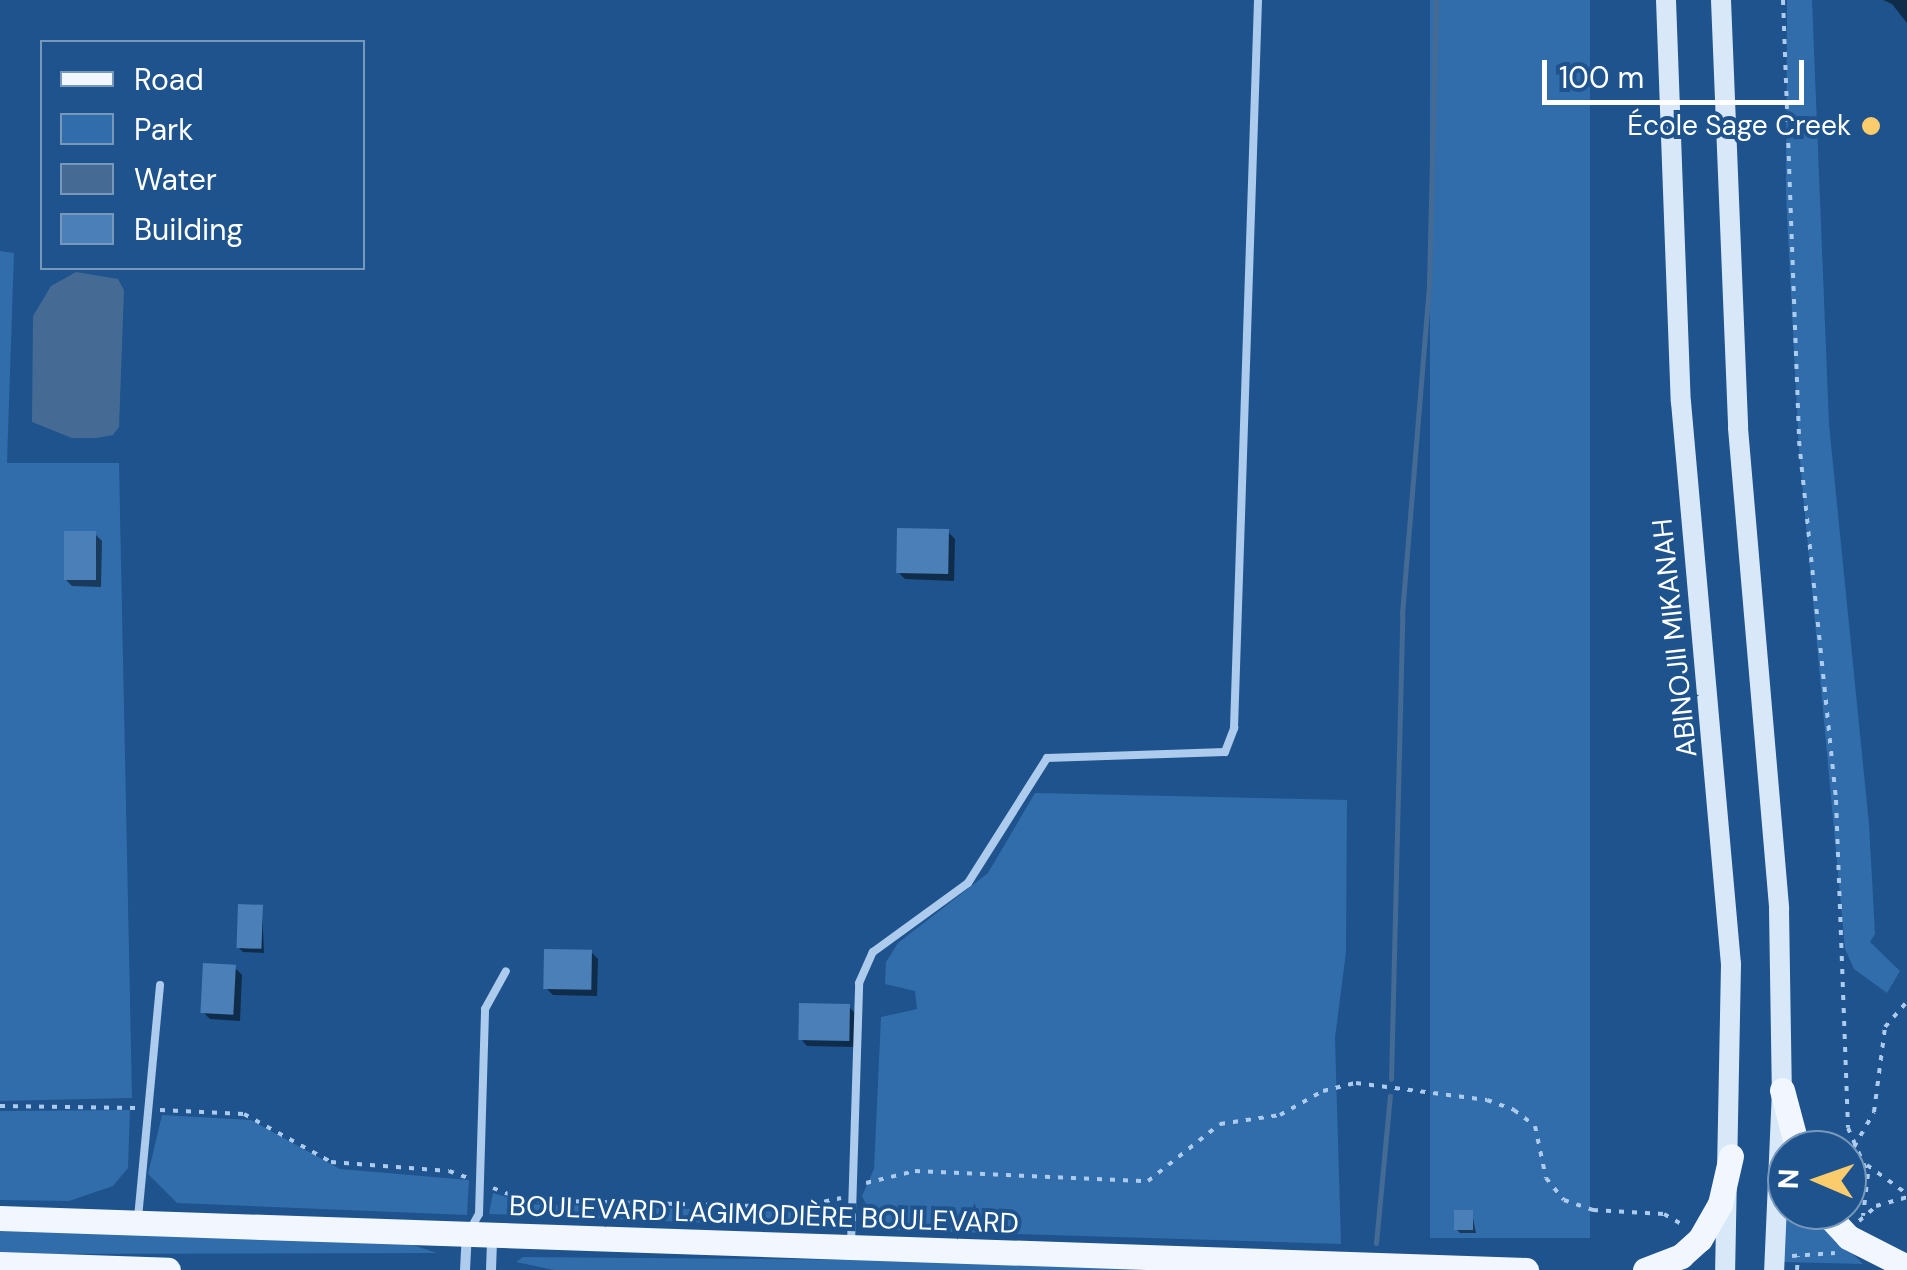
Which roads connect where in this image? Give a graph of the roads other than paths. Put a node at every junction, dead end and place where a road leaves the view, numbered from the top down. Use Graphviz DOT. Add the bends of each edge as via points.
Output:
graph roads {
  1 [pos="1258,0"];
  2 [pos="1666,0"];
  3 [pos="1720,0"];
  4 [pos="506,971"];
  5 [pos="160,985"];
  6 [pos="1782,1090"];
  7 [pos="1793,1130"];
  8 [pos="1731,1156"];
  9 [pos="0,1218"];
  10 [pos="138,1223"];
  11 [pos="479,1227"];
  12 [pos="1842,1230"];
  13 [pos="851,1248"];
  14 [pos="1774,1263"];
  15 [pos="0,1264"];
  16 [pos="1907,1267"];
  17 [pos="168,1270"];
  18 [pos="465,1270"];
  19 [pos="491,1270"];
  20 [pos="1526,1270"];
  21 [pos="1645,1270"];
  22 [pos="1725,1270"];
  1 -- 13 [label="lane" via="1234,728 1226,752 1047,758 968,883 874,952 860,984"];
  2 -- 8 [label="street, ABINOJII MIKANAH" via="1681,402 1728,896"];
  3 -- 6 [label="street" via="1730,283 1778,909"];
  4 -- 11 [label="lane" via="486,1009"];
  5 -- 10 [label="lane"];
  6 -- 7 [label="main road"];
  6 -- 14 [label="street"];
  8 -- 21 [label="main road" via="1720,1204 1700,1239 1681,1256"];
  8 -- 22 [label="street, ABINOJII MIKANAH"];
  9 -- 10 [label="main road, BOULEVARD LAGIMODIÈRE BOULEVARD"];
  10 -- 11 [label="main road, BOULEVARD LAGIMODIÈRE BOULEVARD"];
  11 -- 13 [label="main road, BOULEVARD LAGIMODIÈRE BOULEVARD"];
  11 -- 18 [label="street"];
  11 -- 19 [label="street"];
  12 -- 16 [label="main road"];
  13 -- 20 [label="main road, BOULEVARD LAGIMODIÈRE BOULEVARD"];
  15 -- 17 [label="main road"];
}
